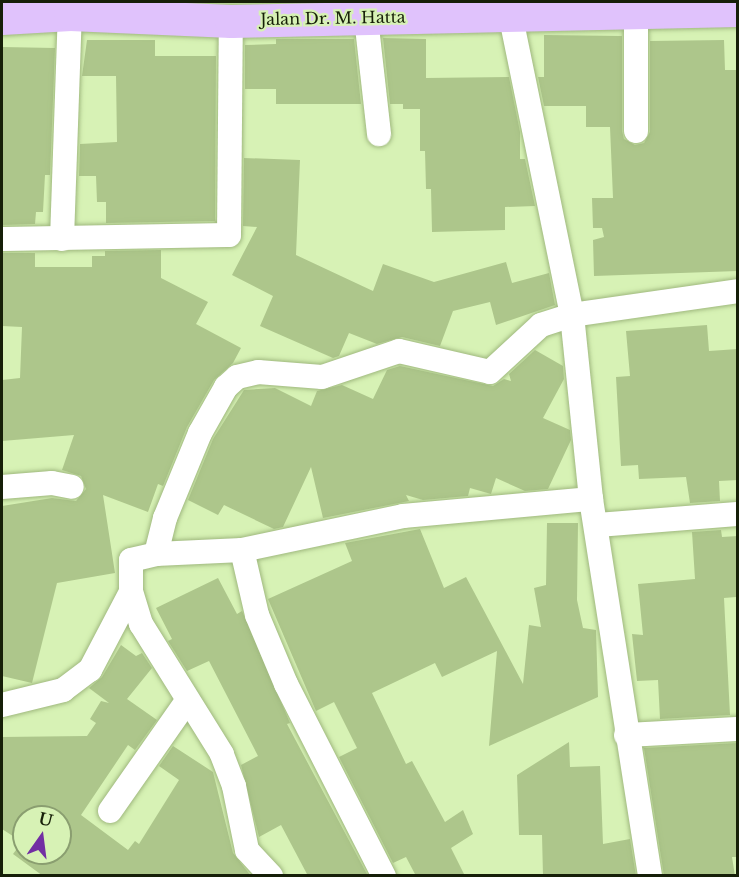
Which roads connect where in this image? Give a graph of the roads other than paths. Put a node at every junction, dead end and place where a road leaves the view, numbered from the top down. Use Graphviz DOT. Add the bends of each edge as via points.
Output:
graph roads {
  1 [pos="738,10"];
  2 [pos="510,13"];
  3 [pos="636,13"];
  4 [pos="70,14"];
  5 [pos="2,18"];
  6 [pos="366,18"];
  7 [pos="231,21"];
  8 [pos="636,131"];
  9 [pos="379,134"];
  10 [pos="2,239"];
  11 [pos="62,239"];
  12 [pos="738,291"];
  13 [pos="572,315"];
  14 [pos="2,487"];
  15 [pos="72,487"];
  16 [pos="591,499"];
  17 [pos="738,514"];
  18 [pos="597,525"];
  19 [pos="242,550"];
  20 [pos="156,554"];
  21 [pos="131,592"];
  22 [pos="187,701"];
  23 [pos="2,705"];
  24 [pos="738,729"];
  25 [pos="626,735"];
  26 [pos="111,811"];
  27 [pos="271,876"];
  28 [pos="384,876"];
  29 [pos="650,876"];
  1 -- 3 [label="main road, Jalan Dr. M. Hatta"];
  2 -- 3 [label="main road, Jalan Dr. M. Hatta"];
  2 -- 6 [label="main road, Jalan Dr. M. Hatta"];
  2 -- 13 [label="street"];
  3 -- 8 [label="street"];
  4 -- 5 [label="main road, Jalan Dr. M. Hatta"];
  4 -- 7 [label="main road, Jalan Dr. M. Hatta"];
  4 -- 11 [label="street"];
  6 -- 7 [label="main road, Jalan Dr. M. Hatta"];
  6 -- 9 [label="street"];
  7 -- 11 [label="street" via="229,235"];
  10 -- 11 [label="street"];
  12 -- 13 [label="street"];
  13 -- 16 [label="street"];
  13 -- 20 [label="street" via="541,326 490,372 399,351 322,377 258,372 237,376 226,387 200,433 165,518"];
  14 -- 15 [label="street" via="52,483"];
  16 -- 18 [label="street"];
  16 -- 19 [label="street" via="403,516"];
  17 -- 18 [label="street"];
  18 -- 25 [label="street"];
  19 -- 20 [label="street"];
  19 -- 28 [label="street" via="257,615 286,684"];
  20 -- 21 [label="street" via="130,560"];
  21 -- 22 [label="street" via="141,624"];
  21 -- 23 [label="street" via="90,669 63,690"];
  22 -- 26 [label="street"];
  22 -- 27 [label="street" via="222,754 234,786 247,850"];
  24 -- 25 [label="street"];
  25 -- 29 [label="street"];
}
